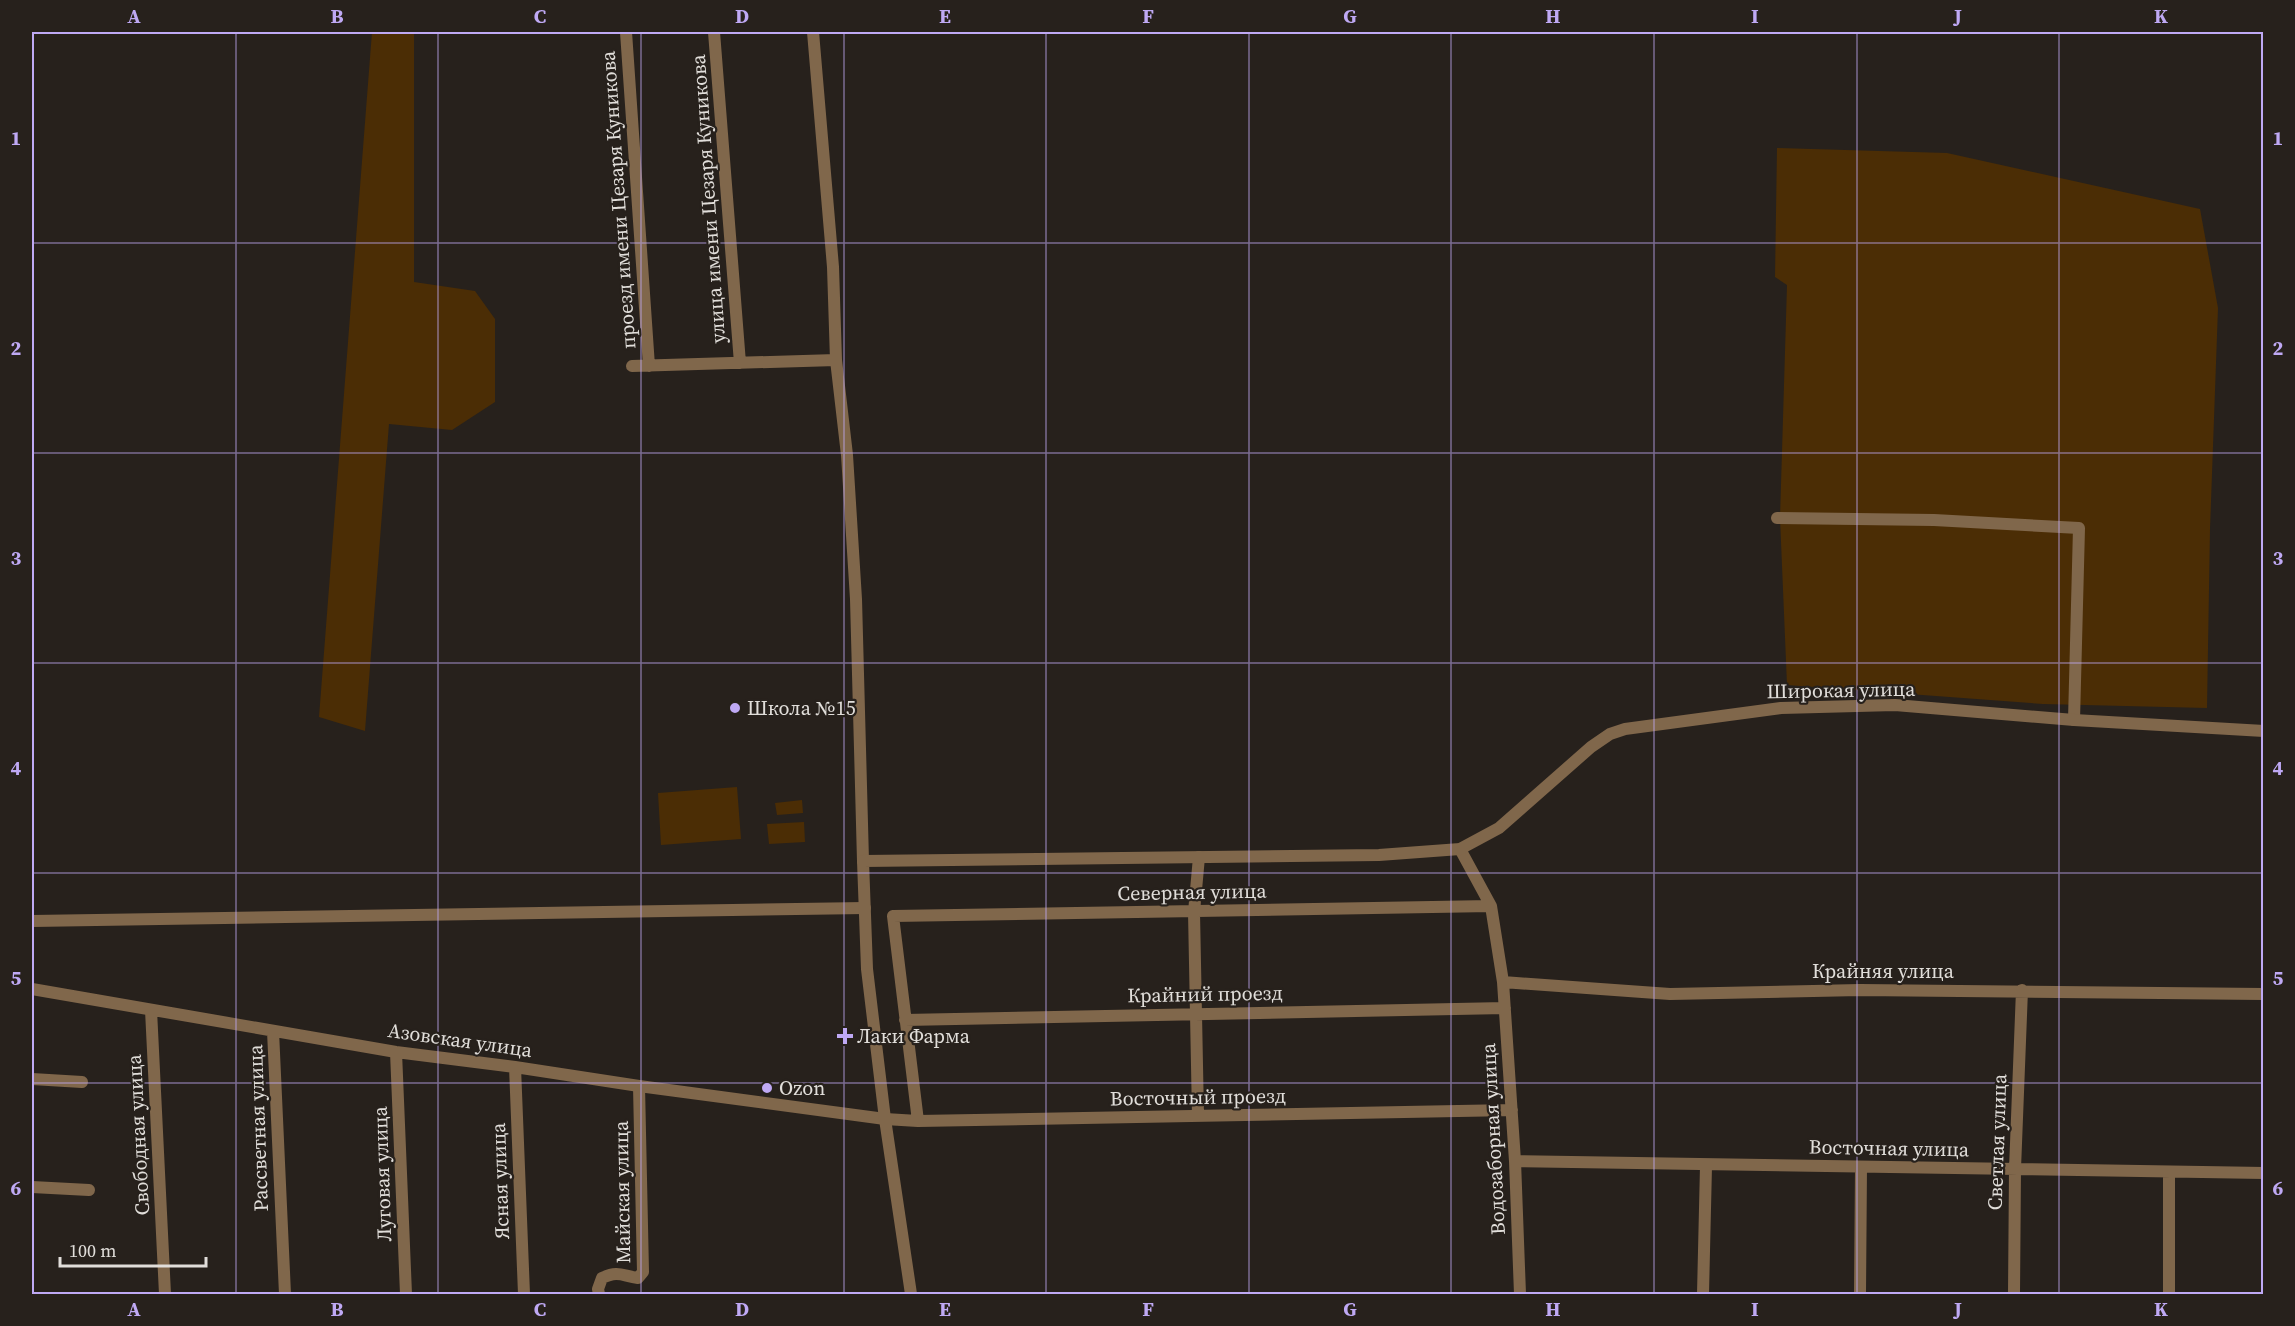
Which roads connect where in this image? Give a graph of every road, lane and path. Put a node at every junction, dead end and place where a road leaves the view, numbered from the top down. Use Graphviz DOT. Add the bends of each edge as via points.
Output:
graph roads {
  1 [pos="626,32"];
  2 [pos="714,32"];
  3 [pos="813,32"];
  4 [pos="836,360"];
  5 [pos="740,363"];
  6 [pos="632,366"];
  7 [pos="649,366"];
  8 [pos="1777,518"];
  9 [pos="2074,720"];
  10 [pos="2264,731"];
  11 [pos="1460,849"];
  12 [pos="1199,857"];
  13 [pos="863,861"];
  14 [pos="1491,906"];
  15 [pos="865,908"];
  16 [pos="1194,912"];
  17 [pos="32,921"];
  18 [pos="1503,982"];
  19 [pos="32,989"];
  20 [pos="2022,990"];
  21 [pos="2264,994"];
  22 [pos="1505,1008"];
  23 [pos="151,1010"];
  24 [pos="1195,1014"];
  25 [pos="905,1020"];
  26 [pos="273,1031"];
  27 [pos="396,1052"];
  28 [pos="515,1067"];
  29 [pos="32,1079"];
  30 [pos="82,1082"];
  31 [pos="639,1086"];
  32 [pos="1512,1110"];
  33 [pos="1198,1116"];
  34 [pos="885,1119"];
  35 [pos="918,1121"];
  36 [pos="1515,1161"];
  37 [pos="1706,1166"];
  38 [pos="1861,1167"];
  39 [pos="2015,1169"];
  40 [pos="2169,1172"];
  41 [pos="2264,1173"];
  42 [pos="32,1187"];
  43 [pos="89,1190"];
  44 [pos="165,1294"];
  45 [pos="285,1294"];
  46 [pos="406,1294"];
  47 [pos="524,1294"];
  48 [pos="598,1294"];
  49 [pos="911,1294"];
  50 [pos="1520,1294"];
  51 [pos="1703,1294"];
  52 [pos="1860,1294"];
  53 [pos="2014,1294"];
  54 [pos="2169,1294"];
  1 -- 7 [label="street, проезд имени Цезаря Куникова"];
  2 -- 5 [label="street, улица имени Цезаря Куникова"];
  3 -- 4 [label="street" via="833,267"];
  4 -- 5 [label="street"];
  4 -- 13 [label="street" via="847,455"];
  5 -- 7 [label="street"];
  6 -- 7 [label="street"];
  8 -- 9 [label="street" via="1934,520 2079,528"];
  9 -- 10 [label="street, Широкая улица"];
  9 -- 11 [label="street, Широкая улица" via="1895,705 1781,708 1625,729 1591,747 1499,828"];
  11 -- 12 [label="street" via="1378,855"];
  11 -- 14 [label="street, Водозаборная улица"];
  12 -- 13 [label="street"];
  12 -- 16 [label="street"];
  13 -- 15 [label="street"];
  14 -- 16 [label="street, Северная улица"];
  14 -- 18 [label="street, Водозаборная улица"];
  15 -- 17 [label="street"];
  15 -- 34 [label="street" via="867,969"];
  16 -- 24 [label="street"];
  16 -- 25 [label="street, Северная улица" via="893,916"];
  18 -- 20 [label="street, Крайняя улица" via="1670,994"];
  18 -- 22 [label="street, Водозаборная улица"];
  19 -- 23 [label="street, Азовская улица"];
  20 -- 21 [label="street, Крайняя улица"];
  20 -- 39 [label="street, Светлая улица"];
  22 -- 24 [label="street, Крайний проезд"];
  22 -- 32 [label="street, Водозаборная улица"];
  23 -- 26 [label="street, Азовская улица"];
  23 -- 44 [label="street, Свободная улица"];
  24 -- 25 [label="street, Крайний проезд"];
  24 -- 33 [label="street"];
  25 -- 35 [label="street"];
  26 -- 27 [label="street, Азовская улица"];
  26 -- 45 [label="street, Рассветная улица"];
  27 -- 28 [label="street, Азовская улица"];
  27 -- 46 [label="street, Луговая улица"];
  28 -- 31 [label="street, Азовская улица"];
  28 -- 47 [label="street, Ясная улица"];
  29 -- 30 [label="street"];
  31 -- 34 [label="street, Азовская улица"];
  31 -- 48 [label="street, Майская улица" via="643,1272 638,1278 620,1273 602,1278"];
  32 -- 33 [label="street, Восточный проезд"];
  32 -- 36 [label="street, Водозаборная улица"];
  33 -- 35 [label="street, Восточный проезд"];
  34 -- 35 [label="street, Восточный проезд"];
  34 -- 49 [label="street"];
  36 -- 37 [label="street, Восточная улица"];
  36 -- 50 [label="street, Водозаборная улица"];
  37 -- 38 [label="street, Восточная улица"];
  37 -- 51 [label="street"];
  38 -- 39 [label="street, Восточная улица"];
  38 -- 52 [label="street"];
  39 -- 40 [label="street, Восточная улица"];
  39 -- 53 [label="street, Светлая улица"];
  40 -- 41 [label="street, Восточная улица"];
  40 -- 54 [label="street"];
  42 -- 43 [label="street"];
}
